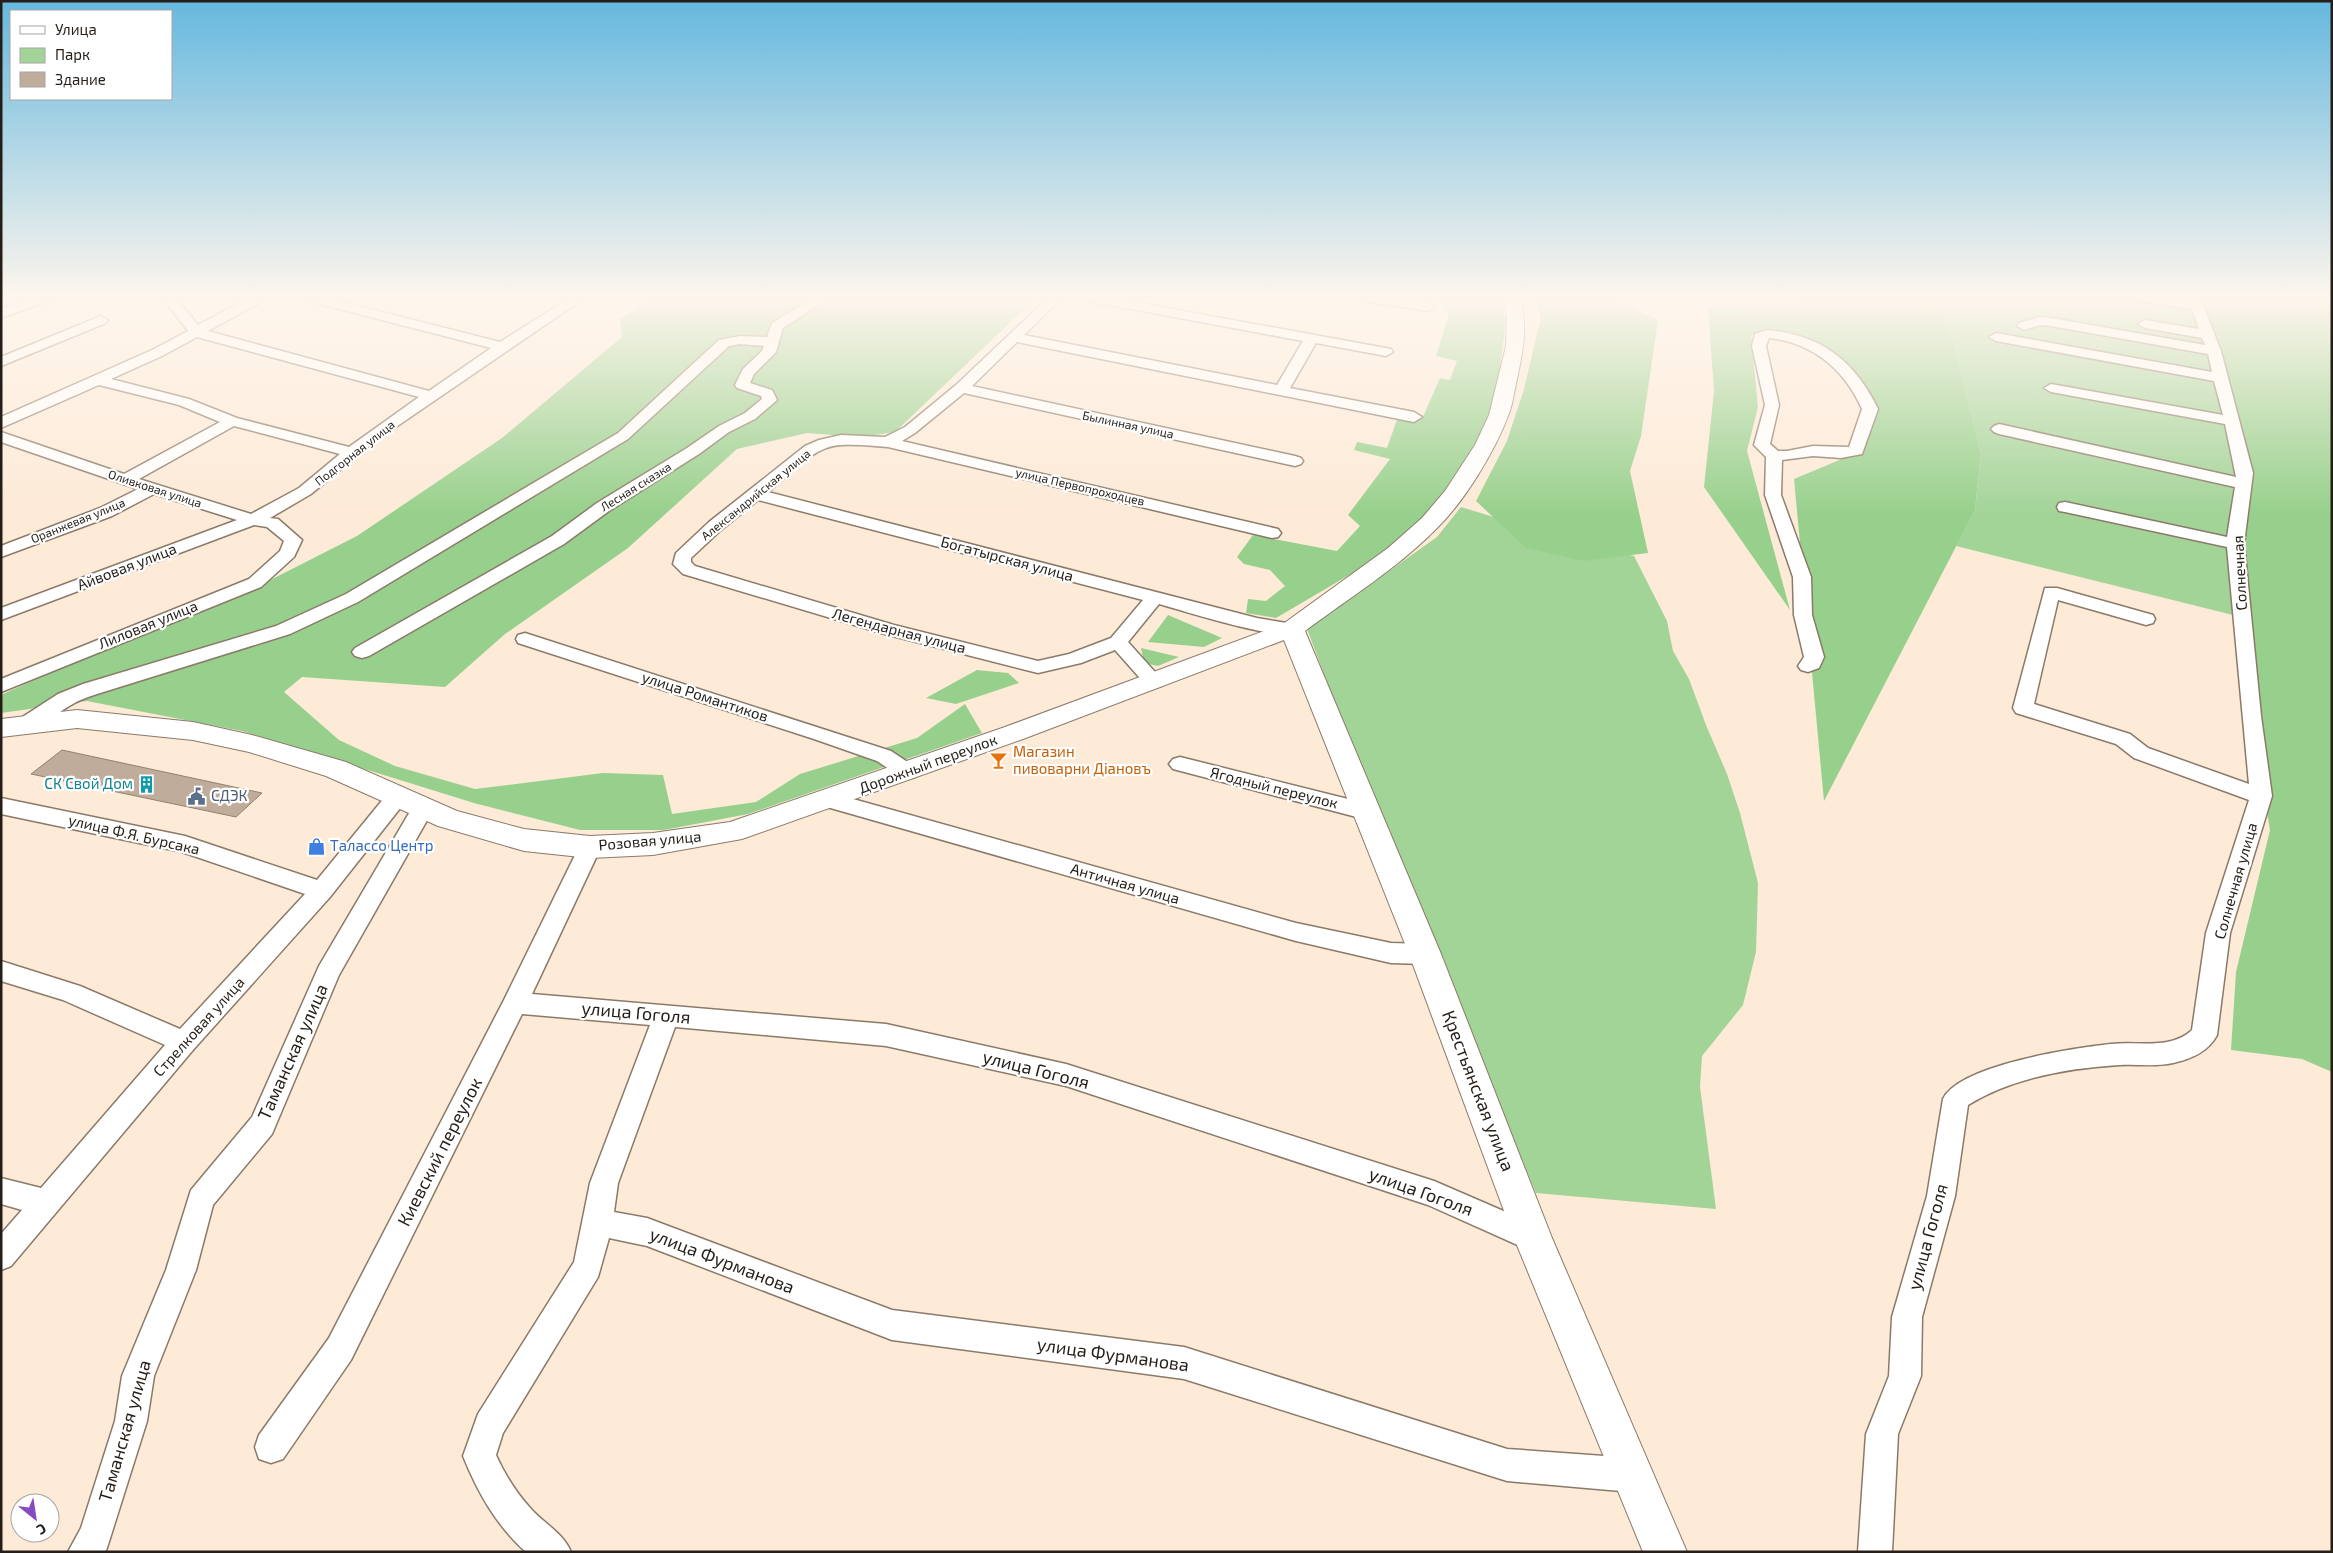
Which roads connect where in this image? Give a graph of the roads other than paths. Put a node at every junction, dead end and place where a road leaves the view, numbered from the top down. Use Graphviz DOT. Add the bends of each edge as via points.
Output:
graph roads {
  1 [pos="121,369"];
  2 [pos="334,369"];
  3 [pos="469,369"];
  4 [pos="695,369"];
  5 [pos="751,369"];
  6 [pos="979,369"];
  7 [pos="1177,369"];
  8 [pos="1293,369"];
  9 [pos="1510,369"];
  10 [pos="1764,369"];
  11 [pos="1843,369"];
  12 [pos="2174,369"];
  13 [pos="2219,369"];
  14 [pos="2221,378"];
  15 [pos="98,380"];
  16 [pos="960,388"];
  17 [pos="2051,388"];
  18 [pos="1281,390"];
  19 [pos="431,396"];
  20 [pos="1414,417"];
  21 [pos="232,421"];
  22 [pos="2232,421"];
  23 [pos="1,423"];
  24 [pos="1999,430"];
  25 [pos="1,437"];
  26 [pos="888,442"];
  27 [pos="353,453"];
  28 [pos="1774,455"];
  29 [pos="1295,461"];
  30 [pos="125,480"];
  31 [pos="2244,484"];
  32 [pos="154,488"];
  33 [pos="756,494"];
  34 [pos="2066,507"];
  35 [pos="253,520"];
  36 [pos="1272,533"];
  37 [pos="2235,544"];
  38 [pos="1,552"];
  39 [pos="288,553"];
  40 [pos="682,564"];
  41 [pos="1154,598"];
  42 [pos="1,614"];
  43 [pos="2146,619"];
  44 [pos="1292,629"];
  45 [pos="526,639"];
  46 [pos="1118,642"];
  47 [pos="362,652"];
  48 [pos="1808,666"];
  49 [pos="1154,682"];
  50 [pos="1,686"];
  51 [pos="28,723"];
  52 [pos="1,728"];
  53 [pos="1180,764"];
  54 [pos="908,772"];
  55 [pos="2261,796"];
  56 [pos="397,797"];
  57 [pos="828,800"];
  58 [pos="1,806"];
  59 [pos="423,808"];
  60 [pos="1368,812"];
  61 [pos="732,832"];
  62 [pos="590,847"];
  63 [pos="322,891"];
  64 [pos="1425,954"];
  65 [pos="1,971"];
  66 [pos="515,1003"];
  67 [pos="667,1015"];
  68 [pos="184,1042"];
  69 [pos="2129,1053"];
  70 [pos="1,1191"];
  71 [pos="48,1203"];
  72 [pos="598,1222"];
  73 [pos="1533,1238"];
  74 [pos="1,1256"];
  75 [pos="271,1447"];
  76 [pos="1632,1476"];
  77 [pos="85,1552"];
  78 [pos="554,1552"];
  79 [pos="1665,1552"];
  80 [pos="1875,1552"];
  1 -- 15 [label="street"];
  2 -- 19 [label="street"];
  3 -- 19 [label="street, Подгорная улица"];
  4 -- 51 [label="street" via="623,436 352,598 283,630 82,692"];
  5 -- 47 [label="street, Лесная сказка" via="742,385 767,393 770,400 750,416 724,429 603,507 558,540"];
  6 -- 16 [label="street"];
  7 -- 18 [label="street"];
  8 -- 18 [label="street"];
  9 -- 44 [label="main road, Дорожный переулок" via="1499,415 1485,445 1453,495 1430,523 1396,553"];
  10 -- 28 [label="street" via="1772,405 1762,445"];
  11 -- 28 [label="street" via="1864,394 1870,409 1856,451"];
  12 -- 14 [label="street"];
  13 -- 14 [label="street, Солнечная"];
  14 -- 22 [label="street, Солнечная"];
  15 -- 21 [label="street" via="184,402"];
  15 -- 23 [label="street"];
  16 -- 26 [label="street" via="910,430"];
  16 -- 29 [label="street, Былинная улица"];
  17 -- 22 [label="street"];
  18 -- 20 [label="street"];
  19 -- 27 [label="street, Подгорная улица"];
  21 -- 27 [label="street"];
  21 -- 30 [label="street"];
  22 -- 31 [label="street, Солнечная" via="2246,473"];
  24 -- 31 [label="street"];
  25 -- 30 [label="street, Оливковая улица"];
  26 -- 33 [label="street, Александрийская улица" via="841,440 825,443 811,449"];
  26 -- 36 [label="street, улица Первопроходцев"];
  27 -- 35 [label="street, Подгорная улица" via="305,491"];
  28 -- 48 [label="street" via="1773,495 1802,578 1803,616 1814,657"];
  30 -- 32 [label="street, Оливковая улица"];
  31 -- 37 [label="street, Солнечная"];
  32 -- 35 [label="street, Оливковая улица"];
  32 -- 38 [label="street, Оранжевая улица" via="106,512"];
  33 -- 40 [label="street, Александрийская улица" via="695,544 682,557"];
  33 -- 41 [label="street, Богатырская улица"];
  34 -- 37 [label="street"];
  35 -- 39 [label="street, Оливковая улица" via="272,523 293,540"];
  35 -- 42 [label="street, Айвовая улица"];
  37 -- 55 [label="street, Солнечная"];
  39 -- 50 [label="street, Лиловая улица" via="255,582"];
  40 -- 46 [label="street, Легендарная улица" via="689,570 888,629 1038,667 1074,659"];
  41 -- 44 [label="street, Богатырская улица" via="1257,624"];
  41 -- 46 [label="street"];
  43 -- 55 [label="street" via="2051,592 2023,708 2123,739 2141,753"];
  44 -- 49 [label="main road, Дорожный переулок"];
  44 -- 60 [label="main road, Крестьянская улица"];
  45 -- 54 [label="street, улица Романтиков" via="884,756"];
  46 -- 49 [label="street"];
  49 -- 54 [label="main road, Дорожный переулок"];
  51 -- 52 [label="main road, Розовая улица"];
  51 -- 56 [label="main road, Розовая улица" via="77,719 193,731 252,744 336,769"];
  53 -- 60 [label="street, Ягодный переулок"];
  54 -- 57 [label="main road, Дорожный переулок"];
  55 -- 69 [label="street, Солнечная улица" via="2218,933 2204,1035 2197,1044 2162,1054"];
  56 -- 59 [label="main road, Розовая улица"];
  56 -- 63 [label="street, Стрелковая улица"];
  57 -- 61 [label="main road, Дорожный переулок"];
  57 -- 64 [label="street, Античная улица" via="1296,932 1391,953"];
  58 -- 63 [label="street, улица Ф.Я. Бурсака" via="185,844"];
  59 -- 62 [label="main road, Розовая улица" via="448,819 524,840"];
  59 -- 77 [label="street, Таманская улица" via="328,973 262,1124 201,1199 181,1270 138,1376 131,1421 95,1536"];
  60 -- 64 [label="main road, Крестьянская улица"];
  61 -- 62 [label="main road, Розовая улица" via="653,844"];
  62 -- 66 [label="street, Киевский переулок"];
  63 -- 68 [label="street, Стрелковая улица"];
  64 -- 73 [label="main road, Крестьянская улица"];
  65 -- 68 [label="street" via="78,994"];
  66 -- 67 [label="street, улица Гоголя"];
  66 -- 75 [label="street, Киевский переулок" via="340,1349"];
  67 -- 72 [label="street" via="604,1183"];
  67 -- 73 [label="street, улица Гоголя" via="886,1035 1066,1075 1434,1194"];
  68 -- 71 [label="street, Стрелковая улица"];
  69 -- 80 [label="street, улица Гоголя" via="2030,1069 1974,1087 1956,1099 1941,1196 1907,1317 1905,1376 1882,1434"];
  70 -- 71 [label="street"];
  71 -- 74 [label="street, Стрелковая улица"];
  72 -- 76 [label="street, улица Фурманова" via="647,1232 892,1325 1184,1364 1507,1465"];
  72 -- 78 [label="street" via="588,1267 489,1425 479,1456 490,1483 505,1506 538,1541"];
  73 -- 76 [label="main road, Крестьянская улица"];
  76 -- 79 [label="main road, Крестьянская улица"];
}
